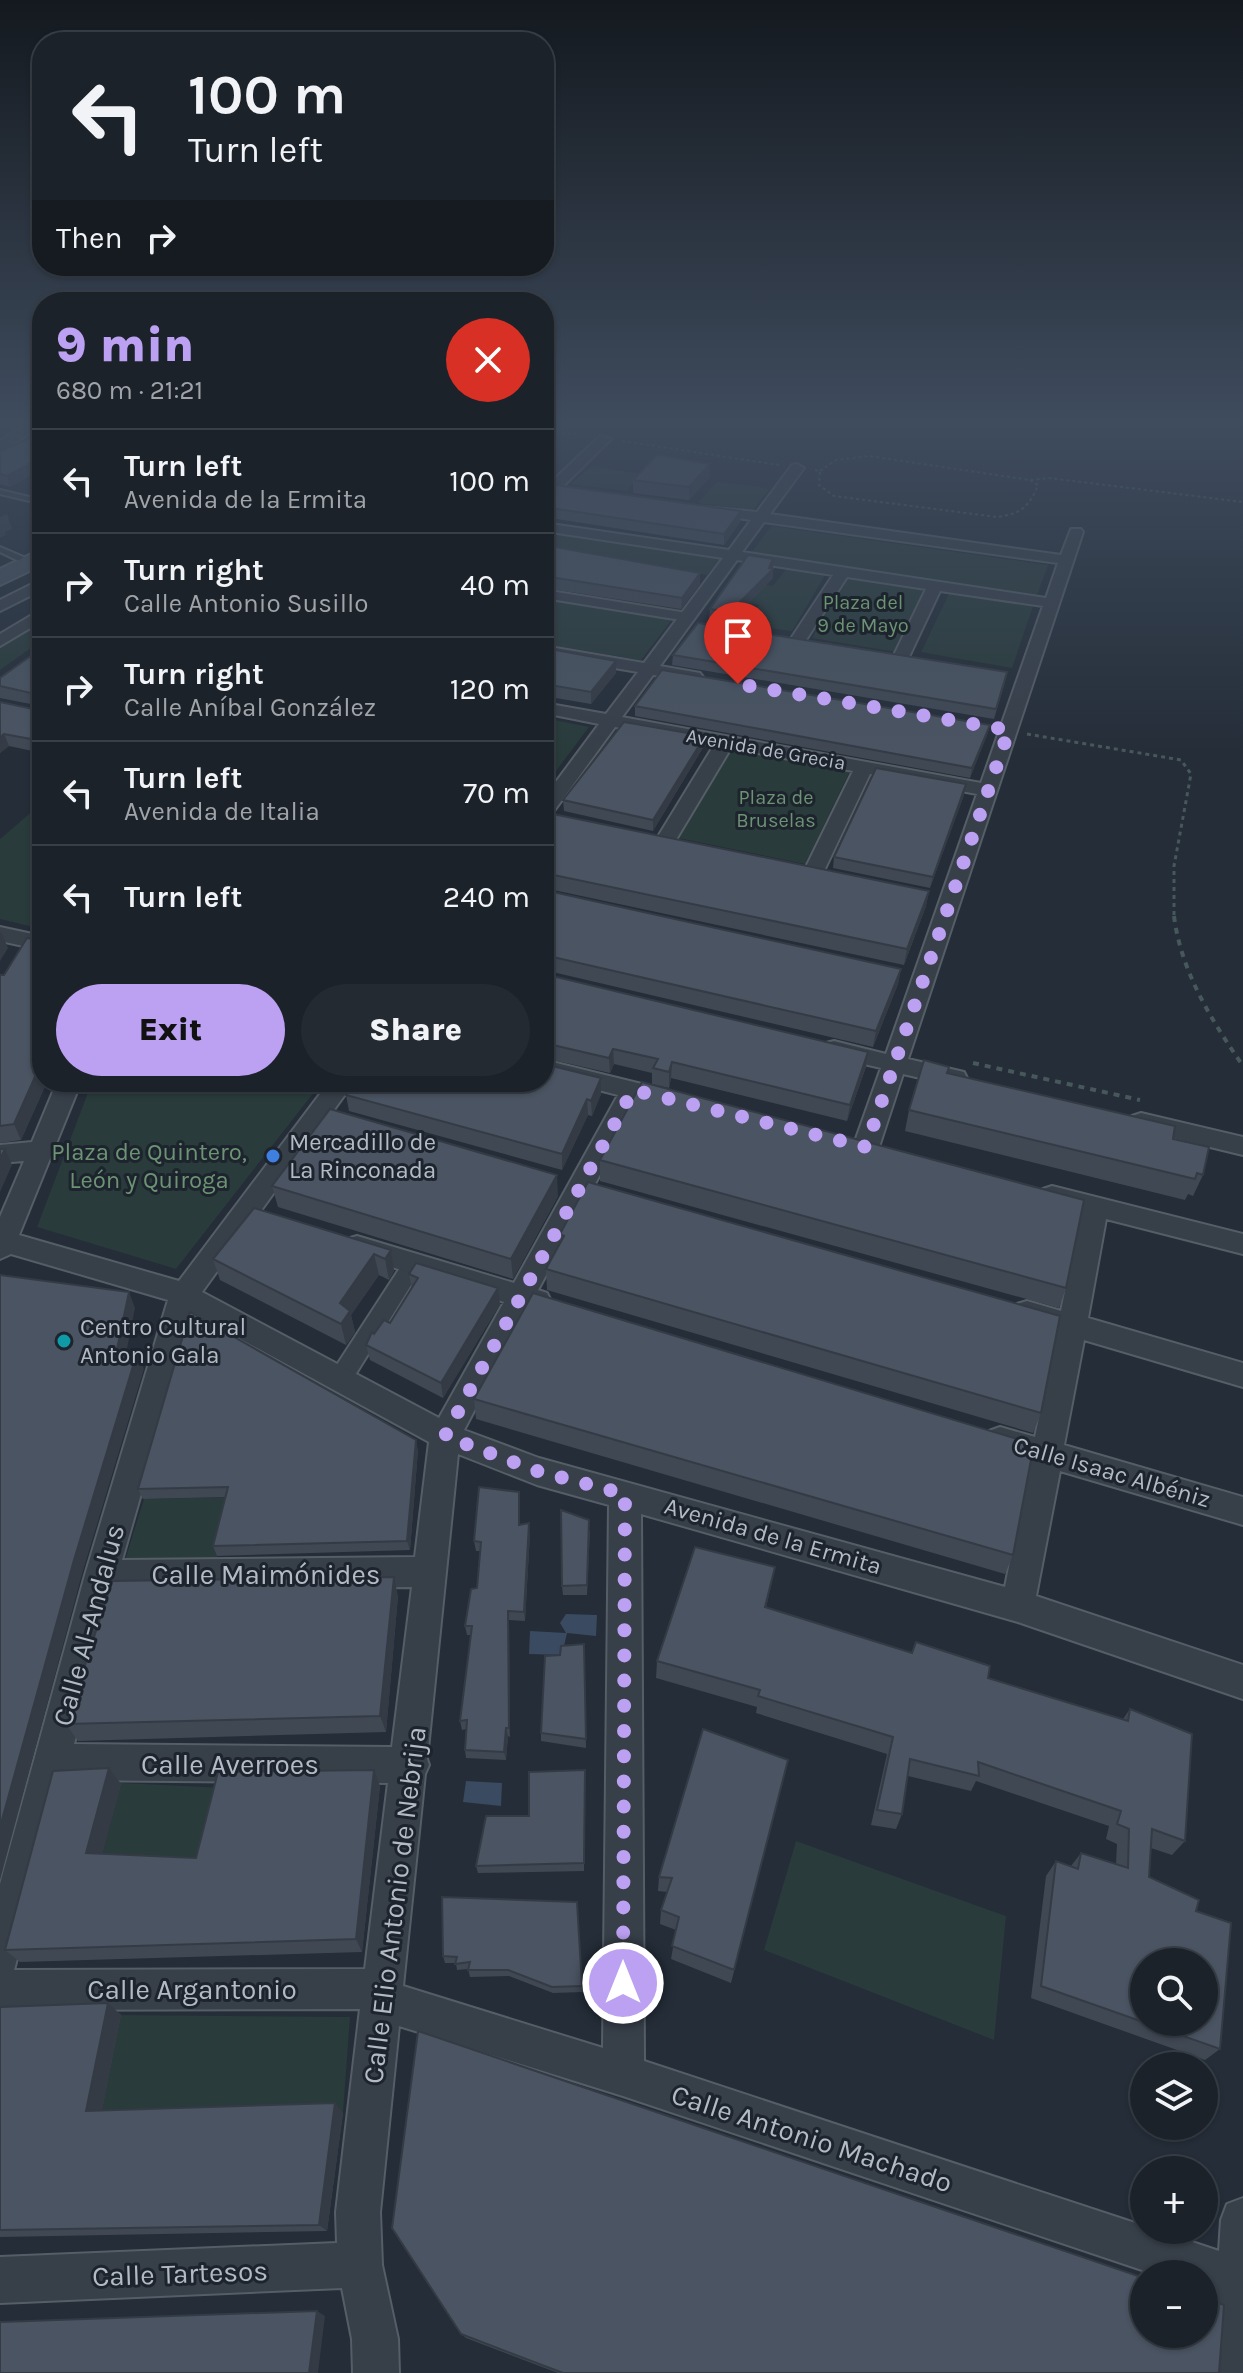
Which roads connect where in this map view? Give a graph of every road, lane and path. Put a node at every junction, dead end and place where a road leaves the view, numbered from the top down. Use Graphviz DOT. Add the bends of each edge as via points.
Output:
graph roads {
  1 [pos="1076,532"];
  2 [pos="583,533"];
  3 [pos="748,533"];
  4 [pos="872,533"];
  5 [pos="0,549"];
  6 [pos="732,555"];
  7 [pos="1066,560"];
  8 [pos="23,565"];
  9 [pos="843,572"];
  10 [pos="935,586"];
  11 [pos="32,589"];
  12 [pos="554,596"];
  13 [pos="1051,603"];
  14 [pos="0,606"];
  15 [pos="32,620"];
  16 [pos="689,621"];
  17 [pos="798,640"];
  18 [pos="0,641"];
  19 [pos="554,653"];
  20 [pos="901,657"];
  21 [pos="647,669"];
  22 [pos="710,680"];
  23 [pos="554,710"];
  24 [pos="610,721"];
  25 [pos="1002,728"];
  26 [pos="725,742"];
  27 [pos="864,767"];
  28 [pos="989,790"];
  29 [pos="554,809"];
  30 [pos="664,843"];
  31 [pos="813,873"];
  32 [pos="0,934"];
  33 [pos="32,940"];
  34 [pos="32,944"];
  35 [pos="14,962"];
  36 [pos="818,1045"];
  37 [pos="894,1064"];
  38 [pos="1243,1066"];
  39 [pos="554,1070"];
  40 [pos="985,1085"];
  41 [pos="633,1090"];
  42 [pos="65,1092"];
  43 [pos="335,1092"];
  44 [pos="680,1102"];
  45 [pos="319,1114"];
  46 [pos="1121,1117"];
  47 [pos="350,1123"];
  48 [pos="835,1140"];
  49 [pos="1243,1146"];
  50 [pos="866,1147"];
  51 [pos="41,1150"];
  52 [pos="0,1154"];
  53 [pos="896,1155"];
  54 [pos="549,1181"];
  55 [pos="580,1190"];
  56 [pos="1034,1191"];
  57 [pos="610,1197"];
  58 [pos="1095,1207"];
  59 [pos="247,1211"];
  60 [pos="277,1221"];
  61 [pos="338,1240"];
  62 [pos="1243,1244"];
  63 [pos="2,1245"];
  64 [pos="414,1263"];
  65 [pos="184,1295"];
  66 [pos="523,1297"];
  67 [pos="996,1304"];
  68 [pos="567,1311"];
  69 [pos="1071,1325"];
  70 [pos="1243,1375"];
  71 [pos="339,1381"];
  72 [pos="970,1431"];
  73 [pos="445,1436"];
  74 [pos="1046,1453"];
  75 [pos="625,1494"];
  76 [pos="1243,1511"];
  77 [pos="432,1572"];
  78 [pos="101,1575"];
  79 [pos="1018,1606"];
  80 [pos="1243,1682"];
  81 [pos="50,1762"];
  82 [pos="411,1765"];
  83 [pos="0,1956"];
  84 [pos="0,1990"];
  85 [pos="383,1995"];
  86 [pos="623,2075"];
  87 [pos="1243,2220"];
  88 [pos="360,2265"];
  89 [pos="0,2280"];
  90 [pos="1239,2280"];
  91 [pos="376,2373"];
  92 [pos="1234,2373"];
  1 -- 7 [label="street"];
  2 -- 6 [label="street"];
  3 -- 6 [label="street"];
  4 -- 7 [label="street"];
  5 -- 8 [label="lane"];
  6 -- 9 [label="street"];
  6 -- 16 [label="street" via="707,577"];
  7 -- 13 [label="street"];
  9 -- 10 [label="street"];
  9 -- 17 [label="street"];
  10 -- 13 [label="street"];
  10 -- 20 [label="street"];
  11 -- 14 [label="street"];
  12 -- 16 [label="street"];
  13 -- 25 [label="street" via="1018,676"];
  15 -- 18 [label="street"];
  16 -- 21 [label="street"];
  19 -- 21 [label="street"];
  21 -- 22 [label="street"];
  21 -- 24 [label="street"];
  23 -- 24 [label="street, Avenida de Grecia"];
  24 -- 26 [label="street, Avenida de Grecia"];
  24 -- 29 [label="street"];
  25 -- 28 [label="street"];
  25 -- 38 [label="path" via="1181,760 1191,774 1174,865 1171,916 1188,977"];
  26 -- 27 [label="street, Avenida de Grecia"];
  26 -- 30 [label="street"];
  27 -- 28 [label="street, Avenida de Grecia"];
  27 -- 31 [label="street"];
  28 -- 37 [label="street" via="915,977"];
  32 -- 33 [label="street"];
  34 -- 35 [label="street"];
  36 -- 37 [label="street"];
  37 -- 40 [label="street"];
  37 -- 50 [label="street"];
  39 -- 41 [label="street"];
  41 -- 44 [label="street"];
  41 -- 55 [label="street"];
  42 -- 51 [label="street"];
  43 -- 45 [label="street"];
  45 -- 47 [label="street"];
  45 -- 59 [label="street"];
  46 -- 49 [label="street"];
  48 -- 50 [label="street"];
  50 -- 53 [label="street"];
  51 -- 52 [label="street"];
  51 -- 63 [label="street"];
  54 -- 55 [label="street"];
  55 -- 57 [label="street"];
  55 -- 66 [label="street"];
  56 -- 58 [label="street"];
  58 -- 62 [label="street"];
  58 -- 69 [label="street"];
  59 -- 60 [label="street"];
  59 -- 65 [label="street"];
  61 -- 64 [label="street"];
  63 -- 65 [label="street, Avenida de la Ermita"];
  64 -- 66 [label="street"];
  64 -- 71 [label="street"];
  65 -- 71 [label="street, Avenida de la Ermita"];
  65 -- 78 [label="street, Calle Al-Andalus"];
  66 -- 68 [label="street"];
  66 -- 73 [label="street"];
  67 -- 69 [label="street"];
  69 -- 70 [label="street"];
  69 -- 74 [label="street"];
  71 -- 73 [label="street, Avenida de la Ermita"];
  72 -- 74 [label="street, Calle Isaac Albéniz"];
  73 -- 75 [label="street, Avenida de la Ermita" via="537,1471"];
  73 -- 77 [label="street, Calle Elio Antonio de Nebrija"];
  74 -- 76 [label="street, Calle Isaac Albéniz"];
  74 -- 79 [label="street"];
  75 -- 79 [label="street, Avenida de la Ermita"];
  75 -- 86 [label="street"];
  77 -- 78 [label="street, Calle Maimónides"];
  77 -- 82 [label="street, Calle Elio Antonio de Nebrija"];
  78 -- 81 [label="street, Calle Al-Andalus"];
  79 -- 80 [label="street, Avenida de la Ermita"];
  81 -- 82 [label="street, Calle Averroes"];
  81 -- 83 [label="street, Calle Al-Andalus"];
  82 -- 85 [label="street, Calle Elio Antonio de Nebrija"];
  84 -- 85 [label="street, Calle Argantonio"];
  85 -- 86 [label="street, Calle Antonio Machado"];
  85 -- 88 [label="street, Calle Elio Antonio de Nebrija" via="358,2212"];
  86 -- 90 [label="street, Calle Antonio Machado"];
  87 -- 90 [label="street"];
  88 -- 89 [label="street, Calle Tartesos"];
  88 -- 91 [label="street, Calle Elio Antonio de Nebrija"];
  90 -- 92 [label="street"];
}
